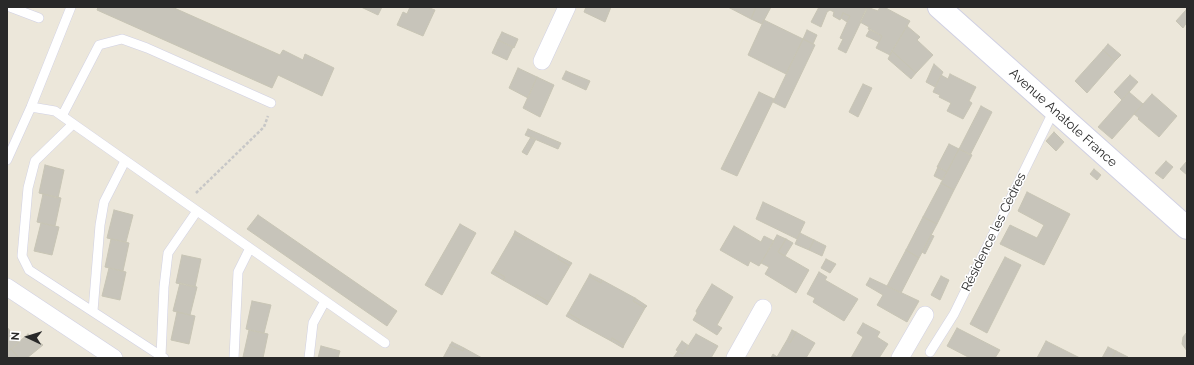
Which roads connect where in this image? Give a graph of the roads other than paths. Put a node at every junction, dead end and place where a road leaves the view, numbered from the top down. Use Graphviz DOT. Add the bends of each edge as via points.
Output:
graph roads {
  1 [pos="10,7"];
  2 [pos="71,7"];
  3 [pos="567,7"];
  4 [pos="939,7"];
  5 [pos="39,18"];
  6 [pos="542,60"];
  7 [pos="271,103"];
  8 [pos="31,106"];
  9 [pos="1054,110"];
  10 [pos="62,116"];
  11 [pos="72,124"];
  12 [pos="7,160"];
  13 [pos="125,160"];
  14 [pos="197,211"];
  15 [pos="1187,228"];
  16 [pos="250,248"];
  17 [pos="7,287"];
  18 [pos="325,301"];
  19 [pos="763,308"];
  20 [pos="93,311"];
  21 [pos="925,315"];
  22 [pos="385,343"];
  23 [pos="930,352"];
  24 [pos="163,357"];
  25 [pos="114,358"];
  26 [pos="234,358"];
  27 [pos="309,358"];
  28 [pos="735,358"];
  29 [pos="900,358"];
  1 -- 5 [label="lane"];
  2 -- 8 [label="lane"];
  3 -- 6 [label="street"];
  4 -- 9 [label="main road, Avenue Anatole France"];
  7 -- 10 [label="lane" via="147,48 122,40 99,45"];
  8 -- 10 [label="lane" via="55,111"];
  8 -- 12 [label="lane"];
  9 -- 15 [label="main road, Avenue Anatole France"];
  9 -- 23 [label="lane, Résidence les Cèdres" via="954,314"];
  10 -- 11 [label="lane"];
  11 -- 13 [label="lane"];
  11 -- 20 [label="lane" via="35,161 28,188 22,256 30,270"];
  13 -- 14 [label="lane"];
  13 -- 20 [label="lane" via="104,202"];
  14 -- 16 [label="lane"];
  14 -- 24 [label="lane" via="168,253 164,287"];
  16 -- 18 [label="lane"];
  16 -- 26 [label="lane" via="238,272"];
  17 -- 25 [label="street"];
  18 -- 22 [label="lane"];
  18 -- 27 [label="lane" via="313,323"];
  19 -- 28 [label="street"];
  20 -- 24 [label="lane"];
  21 -- 29 [label="street"];
}
